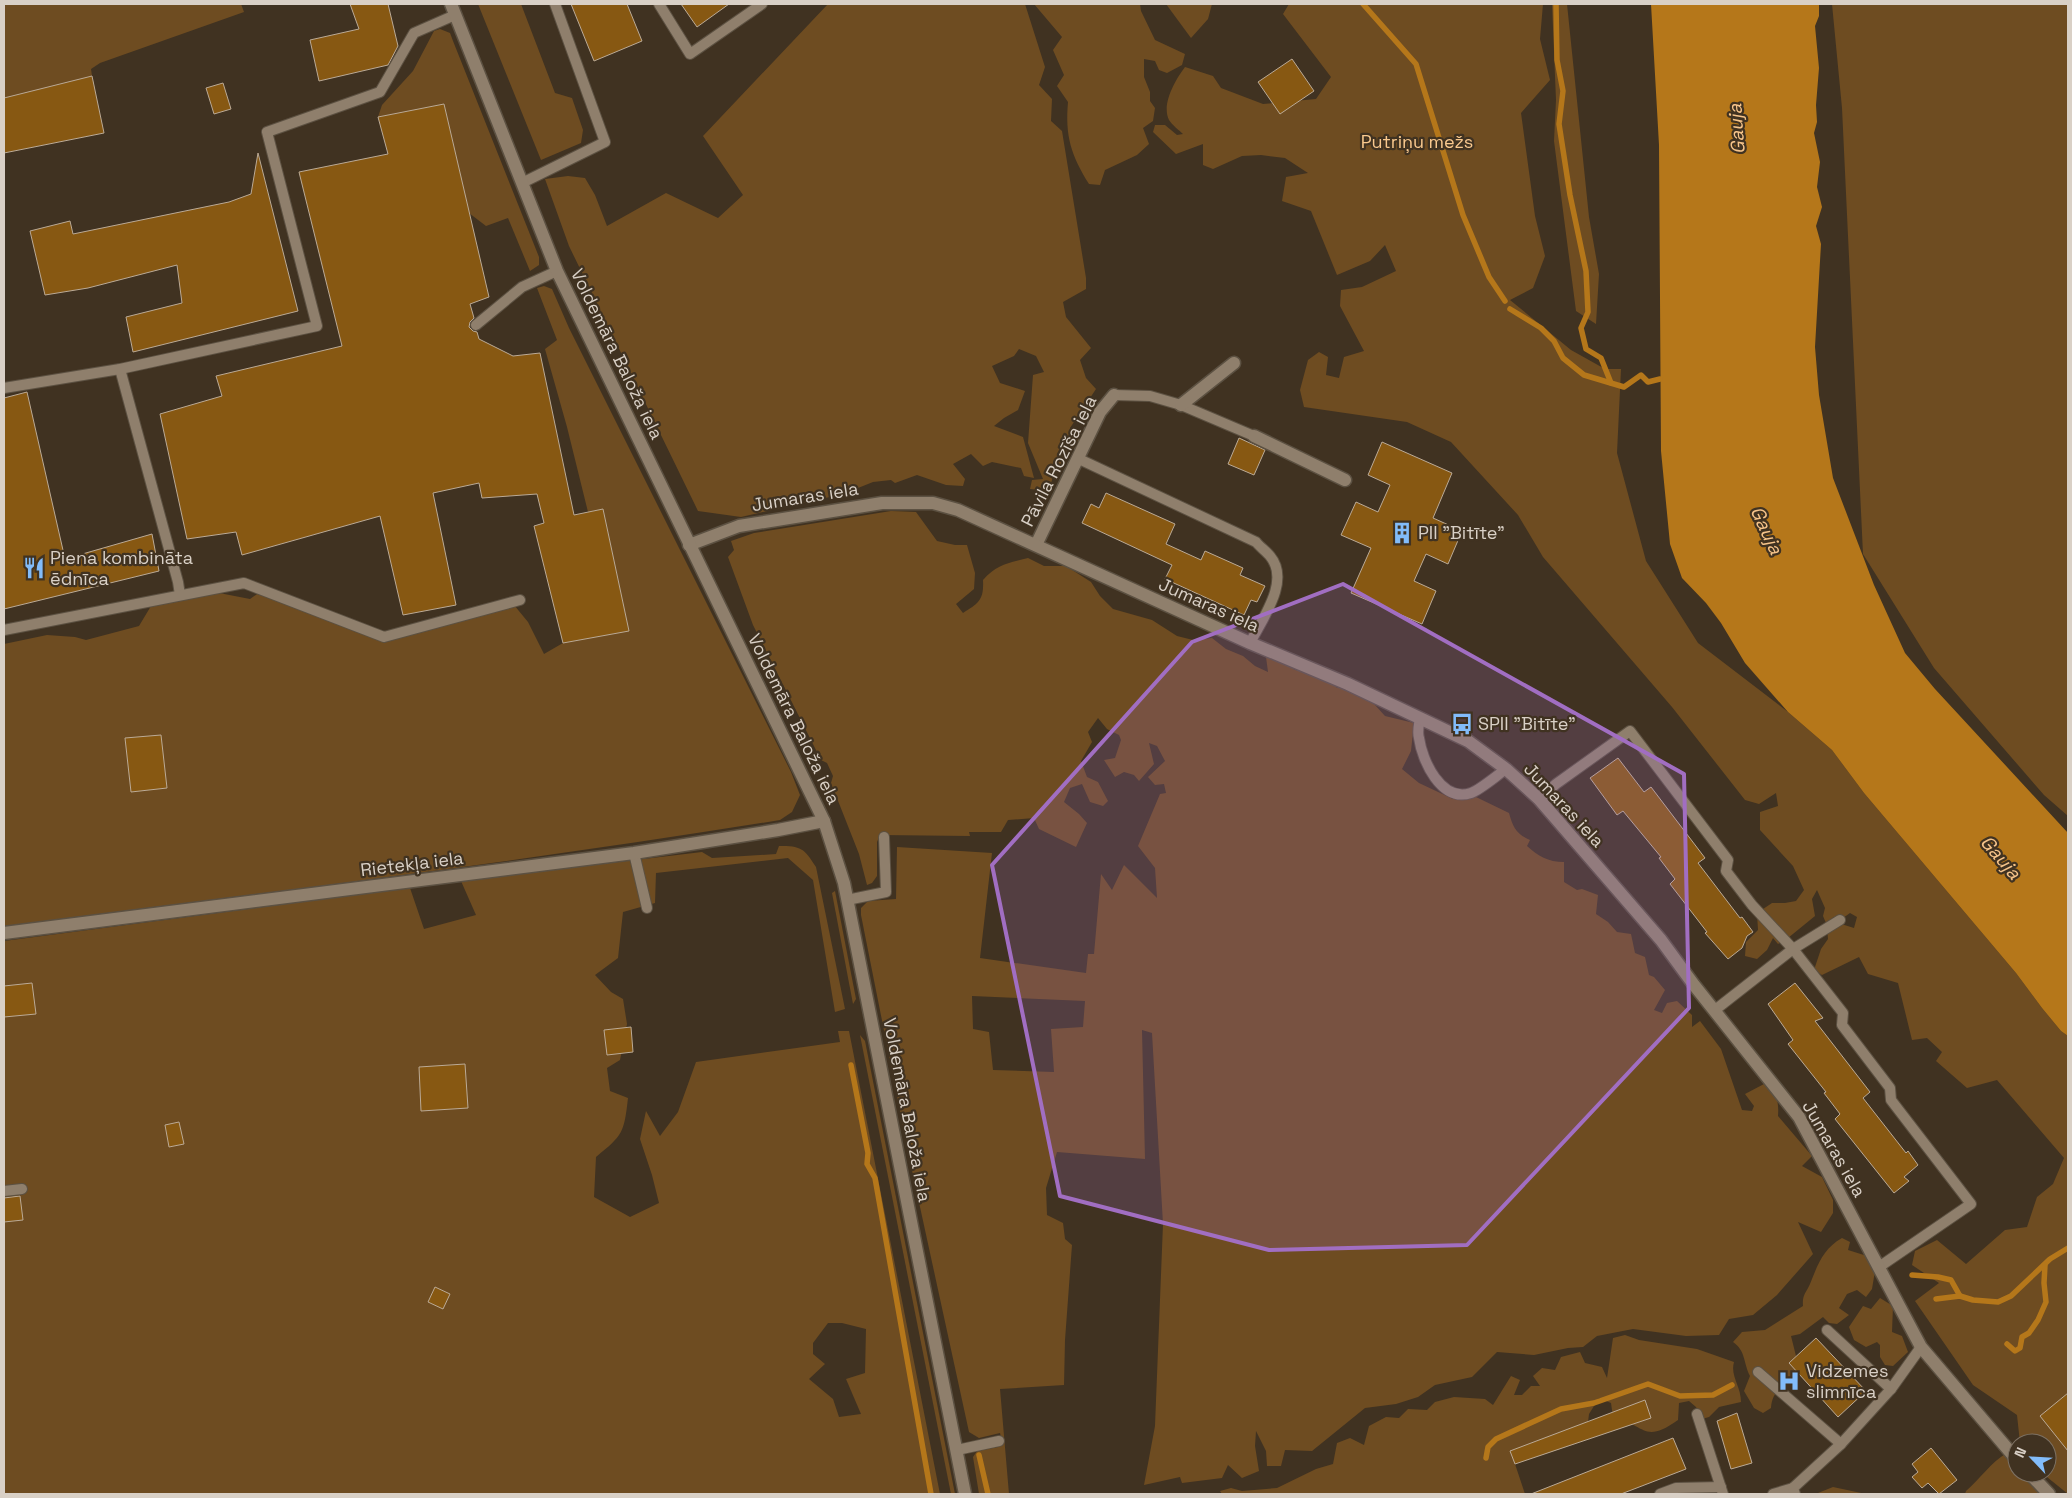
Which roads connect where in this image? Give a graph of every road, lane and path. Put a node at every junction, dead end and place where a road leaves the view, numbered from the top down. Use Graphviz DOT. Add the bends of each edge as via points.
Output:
graph roads {
  1 [pos="555,4"];
  2 [pos="659,4"];
  3 [pos="762,4"];
  4 [pos="453,9"];
  5 [pos="522,183"];
  6 [pos="557,271"];
  7 [pos="476,326"];
  8 [pos="1234,363"];
  9 [pos="120,369"];
  10 [pos="4,388"];
  11 [pos="1114,394"];
  12 [pos="1181,405"];
  13 [pos="1254,436"];
  14 [pos="1079,459"];
  15 [pos="1345,480"];
  16 [pos="689,544"];
  17 [pos="1036,545"];
  18 [pos="180,595"];
  19 [pos="520,600"];
  20 [pos="4,630"];
  21 [pos="1250,643"];
  22 [pos="1420,718"];
  23 [pos="1506,769"];
  24 [pos="1539,799"];
  25 [pos="824,820"];
  26 [pos="884,836"];
  27 [pos="634,854"];
  28 [pos="847,900"];
  29 [pos="647,908"];
  30 [pos="1840,920"];
  31 [pos="4,933"];
  32 [pos="1793,949"];
  33 [pos="1715,1010"];
  34 [pos="22,1189"];
  35 [pos="4,1191"];
  36 [pos="1879,1267"];
  37 [pos="1827,1330"];
  38 [pos="1921,1347"];
  39 [pos="1758,1372"];
  40 [pos="1891,1389"];
  41 [pos="1697,1414"];
  42 [pos="999,1441"];
  43 [pos="1842,1444"];
  44 [pos="2007,1448"];
  45 [pos="957,1450"];
  46 [pos="2039,1483"];
  47 [pos="1722,1491"];
  48 [pos="1794,1491"];
  49 [pos="965,1494"];
  50 [pos="1660,1494"];
  51 [pos="1774,1494"];
  52 [pos="2049,1494"];
  1 -- 5 [label="lane" via="605,142"];
  2 -- 3 [label="lane" via="690,54"];
  4 -- 5 [label="street, Voldemāra Baloža iela"];
  4 -- 9 [label="lane" via="414,33 380,92 267,132 317,326"];
  5 -- 6 [label="street, Voldemāra Baloža iela"];
  6 -- 7 [label="lane" via="522,287"];
  6 -- 16 [label="street, Voldemāra Baloža iela"];
  8 -- 12 [label="street"];
  9 -- 10 [label="lane"];
  9 -- 18 [label="lane"];
  11 -- 12 [label="lane" via="1150,396"];
  11 -- 14 [label="street, Pāvila Rozīša iela" via="1100,412"];
  12 -- 13 [label="lane"];
  13 -- 15 [label="street"];
  14 -- 17 [label="street, Pāvila Rozīša iela"];
  14 -- 21 [label="lane" via="1256,542 1271,557 1278,572 1278,582"];
  16 -- 17 [label="street, Jumaras iela" via="739,526 882,502 916,502 958,510"];
  16 -- 25 [label="street, Voldemāra Baloža iela"];
  17 -- 21 [label="street, Jumaras iela"];
  18 -- 19 [label="lane" via="244,583 384,637"];
  18 -- 20 [label="lane"];
  21 -- 22 [label="street, Jumaras iela"];
  22 -- 23 [label="street, Jumaras iela" via="1468,741"];
  22 -- 23 [label="lane" via="1418,736 1424,759 1430,773 1445,788 1457,793 1470,793"];
  23 -- 24 [label="street, Jumaras iela"];
  24 -- 32 [label="lane" via="1630,731 1728,860 1726,871"];
  24 -- 33 [label="street, Jumaras iela" via="1661,940"];
  25 -- 27 [label="street, Rietekļa iela"];
  25 -- 28 [label="street, Voldemāra Baloža iela"];
  26 -- 28 [label="lane" via="886,892"];
  27 -- 29 [label="lane"];
  27 -- 31 [label="street, Rietekļa iela"];
  28 -- 45 [label="street, Voldemāra Baloža iela"];
  30 -- 32 [label="lane"];
  32 -- 33 [label="lane"];
  32 -- 36 [label="lane" via="1843,1013 1842,1025 1890,1088 1891,1100 1971,1204"];
  33 -- 36 [label="street, Jumaras iela" via="1799,1117"];
  34 -- 35 [label="lane"];
  36 -- 38 [label="street, Jumaras iela"];
  37 -- 40 [label="lane"];
  38 -- 40 [label="lane"];
  38 -- 44 [label="street, Jumaras iela"];
  39 -- 43 [label="lane"];
  40 -- 43 [label="lane"];
  41 -- 47 [label="lane"];
  42 -- 45 [label="lane"];
  43 -- 48 [label="lane"];
  45 -- 49 [label="street, Voldemāra Baloža iela"];
  46 -- 52 [label="street"];
  47 -- 50 [label="lane" via="1676,1488"];
  48 -- 51 [label="lane"];
}
